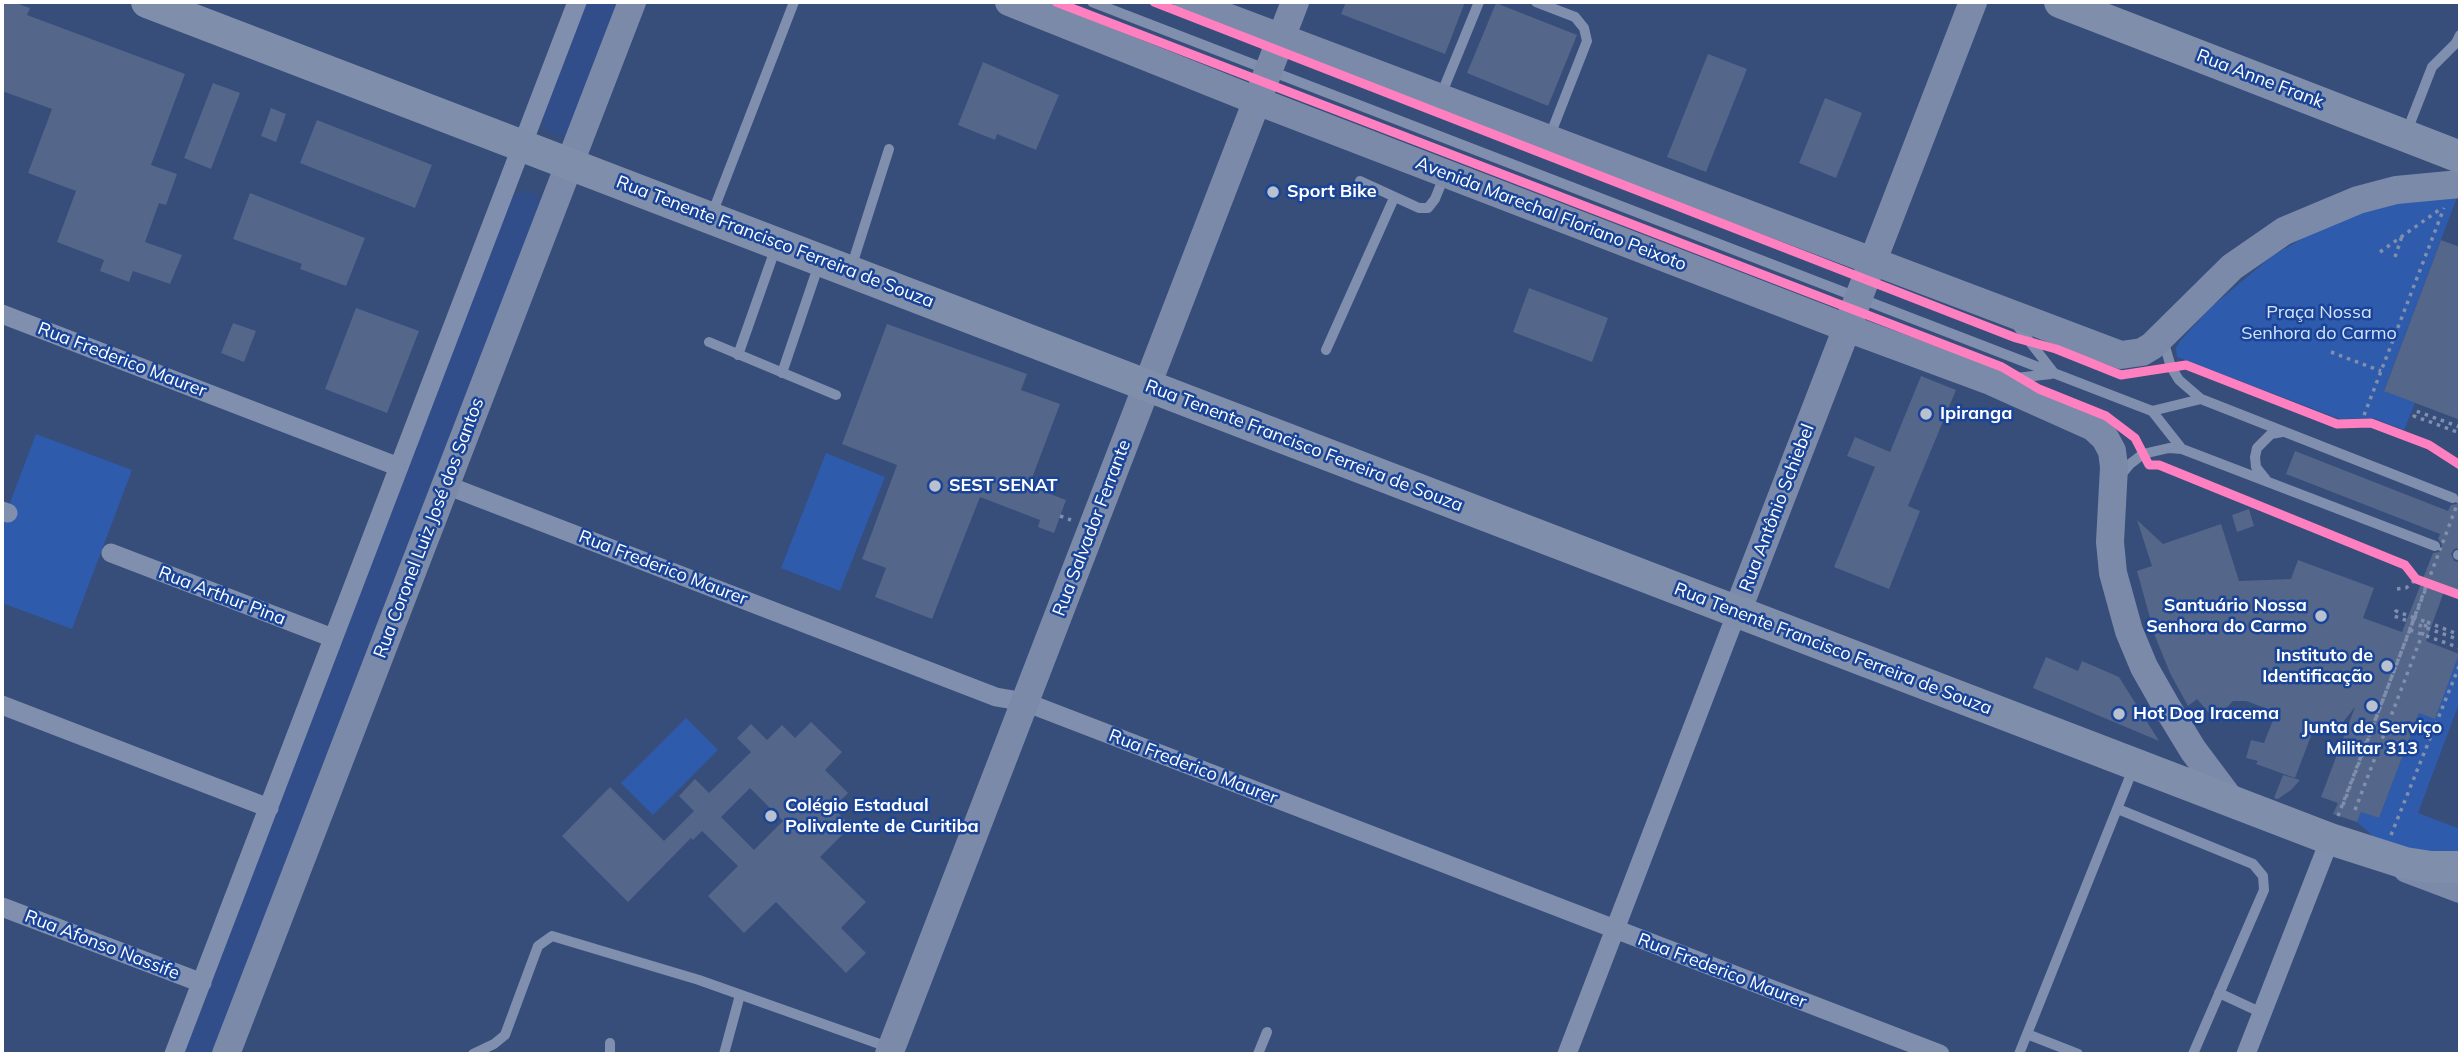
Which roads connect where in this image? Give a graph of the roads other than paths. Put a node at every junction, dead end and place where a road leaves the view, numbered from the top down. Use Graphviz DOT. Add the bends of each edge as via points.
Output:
graph roads {
  1 [pos="148,2"];
  2 [pos="578,2"];
  3 [pos="632,2"];
  4 [pos="794,2"];
  5 [pos="1009,2"];
  6 [pos="1092,2"];
  7 [pos="1187,2"];
  8 [pos="1295,2"];
  9 [pos="1479,2"];
  10 [pos="1536,2"];
  11 [pos="1973,2"];
  12 [pos="2060,2"];
  13 [pos="2460,35"];
  14 [pos="1282,37"];
  15 [pos="1269,70"];
  16 [pos="1440,97"];
  17 [pos="1257,101"];
  18 [pos="2405,135"];
  19 [pos="1549,139"];
  20 [pos="522,146"];
  21 [pos="889,149"];
  22 [pos="2460,157"];
  23 [pos="569,164"];
  24 [pos="1446,173"];
  25 [pos="1360,181"];
  26 [pos="1394,198"];
  27 [pos="2453,199"];
  28 [pos="710,218"];
  29 [pos="778,244"];
  30 [pos="821,260"];
  31 [pos="1872,261"];
  32 [pos="850,271"];
  33 [pos="1858,298"];
  34 [pos="2007,312"];
  35 [pos="2,314"];
  36 [pos="1847,328"];
  37 [pos="2162,336"];
  38 [pos="709,342"];
  39 [pos="1326,350"];
  40 [pos="738,355"];
  41 [pos="782,373"];
  42 [pos="2055,373"];
  43 [pos="1988,380"];
  44 [pos="1147,385"];
  45 [pos="836,395"];
  46 [pos="2201,399"];
  47 [pos="2152,411"];
  48 [pos="2290,434"];
  49 [pos="2182,449"];
  50 [pos="399,467"];
  51 [pos="2269,482"];
  52 [pos="2113,484"];
  53 [pos="446,485"];
  54 [pos="2457,497"];
  55 [pos="2435,546"];
  56 [pos="111,553"];
  57 [pos="1737,612"];
  58 [pos="333,638"];
  59 [pos="1025,702"];
  60 [pos="2,705"];
  61 [pos="2135,764"];
  62 [pos="2232,802"];
  63 [pos="268,808"];
  64 [pos="2118,809"];
  65 [pos="2334,827"];
  66 [pos="2460,867"];
  67 [pos="2460,889"];
  68 [pos="2,907"];
  69 [pos="1615,929"];
  70 [pos="201,983"];
  71 [pos="2219,993"];
  72 [pos="740,995"];
  73 [pos="2262,1013"];
  74 [pos="1267,1031"];
  75 [pos="2027,1034"];
  76 [pos="896,1052"];
  77 [pos="174,1054"];
  78 [pos="226,1054"];
  79 [pos="473,1054"];
  80 [pos="724,1054"];
  81 [pos="1258,1054"];
  82 [pos="1567,1054"];
  83 [pos="1940,1054"];
  84 [pos="2019,1054"];
  85 [pos="2078,1054"];
  86 [pos="2193,1054"];
  87 [pos="2246,1054"];
  1 -- 20 [label="main road, Rua Tenente Francisco Ferreira de Souza"];
  2 -- 20 [label="street"];
  3 -- 23 [label="street, Rua Coronel Luiz José dos Santos"];
  4 -- 28 [label="lane"];
  5 -- 17 [label="street, Avenida Marechal Floriano Peixoto"];
  6 -- 15 [label="lane"];
  7 -- 14 [label="street"];
  8 -- 14 [label="street, Rua Salvador Ferrante"];
  9 -- 16 [label="lane"];
  10 -- 19 [label="lane" via="1575,17 1587,41"];
  11 -- 31 [label="street, Rua Antônio Schiebel"];
  12 -- 18 [label="main road, Rua Anne Frank"];
  13 -- 18 [label="lane" via="2432,68"];
  14 -- 15 [label="street, Rua Salvador Ferrante"];
  14 -- 16 [label="street"];
  15 -- 17 [label="street, Rua Salvador Ferrante"];
  15 -- 33 [label="lane"];
  16 -- 19 [label="street"];
  17 -- 24 [label="street, Avenida Marechal Floriano Peixoto"];
  17 -- 44 [label="street, Rua Salvador Ferrante"];
  18 -- 22 [label="main road, Rua Anne Frank"];
  19 -- 31 [label="street"];
  20 -- 23 [label="main road, Rua Tenente Francisco Ferreira de Souza"];
  20 -- 50 [label="street"];
  21 -- 32 [label="lane"];
  23 -- 28 [label="main road, Rua Tenente Francisco Ferreira de Souza"];
  23 -- 53 [label="street, Rua Coronel Luiz José dos Santos"];
  24 -- 26 [label="lane" via="1428,208"];
  24 -- 36 [label="street, Avenida Marechal Floriano Peixoto"];
  25 -- 26 [label="lane"];
  26 -- 39 [label="lane"];
  27 -- 37 [label="street" via="2396,190 2358,200 2284,231 2232,267"];
  28 -- 29 [label="main road, Rua Tenente Francisco Ferreira de Souza"];
  29 -- 30 [label="main road, Rua Tenente Francisco Ferreira de Souza"];
  29 -- 40 [label="lane"];
  30 -- 32 [label="main road, Rua Tenente Francisco Ferreira de Souza"];
  30 -- 41 [label="lane"];
  31 -- 33 [label="street, Rua Antônio Schiebel"];
  31 -- 34 [label="street"];
  32 -- 44 [label="main road, Rua Tenente Francisco Ferreira de Souza"];
  33 -- 36 [label="street, Rua Antônio Schiebel"];
  33 -- 42 [label="lane"];
  34 -- 37 [label="street" via="2121,355 2142,352"];
  34 -- 42 [label="lane"];
  35 -- 50 [label="street, Rua Frederico Maurer"];
  36 -- 43 [label="street, Avenida Marechal Floriano Peixoto"];
  36 -- 57 [label="street, Rua Antônio Schiebel"];
  37 -- 46 [label="lane" via="2179,380"];
  38 -- 40 [label="lane"];
  40 -- 41 [label="lane"];
  41 -- 45 [label="lane"];
  42 -- 43 [label="lane"];
  42 -- 47 [label="lane"];
  43 -- 52 [label="street, Avenida Marechal Floriano Peixoto" via="2093,427 2112,452"];
  44 -- 57 [label="main road, Rua Tenente Francisco Ferreira de Souza"];
  44 -- 59 [label="street, Rua Salvador Ferrante"];
  46 -- 47 [label="lane"];
  46 -- 48 [label="lane"];
  47 -- 49 [label="lane"];
  48 -- 51 [label="lane" via="2271,434 2257,448 2256,467"];
  48 -- 54 [label="lane"];
  49 -- 51 [label="lane"];
  49 -- 52 [label="lane" via="2143,454"];
  50 -- 58 [label="street"];
  51 -- 55 [label="lane"];
  52 -- 62 [label="street" via="2113,573 2129,631 2165,704"];
  53 -- 59 [label="street, Rua Frederico Maurer" via="996,697"];
  53 -- 78 [label="street, Rua Coronel Luiz José dos Santos"];
  56 -- 58 [label="street, Rua Arthur Pina"];
  57 -- 61 [label="main road, Rua Tenente Francisco Ferreira de Souza"];
  57 -- 69 [label="street, Rua Antônio Schiebel"];
  58 -- 63 [label="street"];
  59 -- 69 [label="street, Rua Frederico Maurer"];
  59 -- 76 [label="street, Rua Salvador Ferrante"];
  60 -- 63 [label="street"];
  61 -- 62 [label="main road, Rua Tenente Francisco Ferreira de Souza"];
  61 -- 64 [label="lane"];
  62 -- 65 [label="main road, Rua Tenente Francisco Ferreira de Souza"];
  63 -- 70 [label="street"];
  64 -- 71 [label="lane" via="2253,864 2263,876 2264,890"];
  64 -- 75 [label="lane"];
  65 -- 66 [label="main road" via="2382,856 2431,867"];
  65 -- 67 [label="street, Rua Tenente Francisco Ferreira de Souza"];
  65 -- 73 [label="street"];
  68 -- 70 [label="street, Rua Afonso Nassife"];
  69 -- 82 [label="street, Rua Antônio Schiebel"];
  69 -- 83 [label="street, Rua Frederico Maurer"];
  70 -- 77 [label="street"];
  71 -- 73 [label="lane"];
  71 -- 86 [label="lane"];
  72 -- 76 [label="lane"];
  72 -- 79 [label="lane" via="552,936 538,946 505,1035"];
  72 -- 80 [label="lane"];
  73 -- 87 [label="street"];
  74 -- 81 [label="lane"];
  75 -- 84 [label="lane"];
  75 -- 85 [label="lane"];
}
